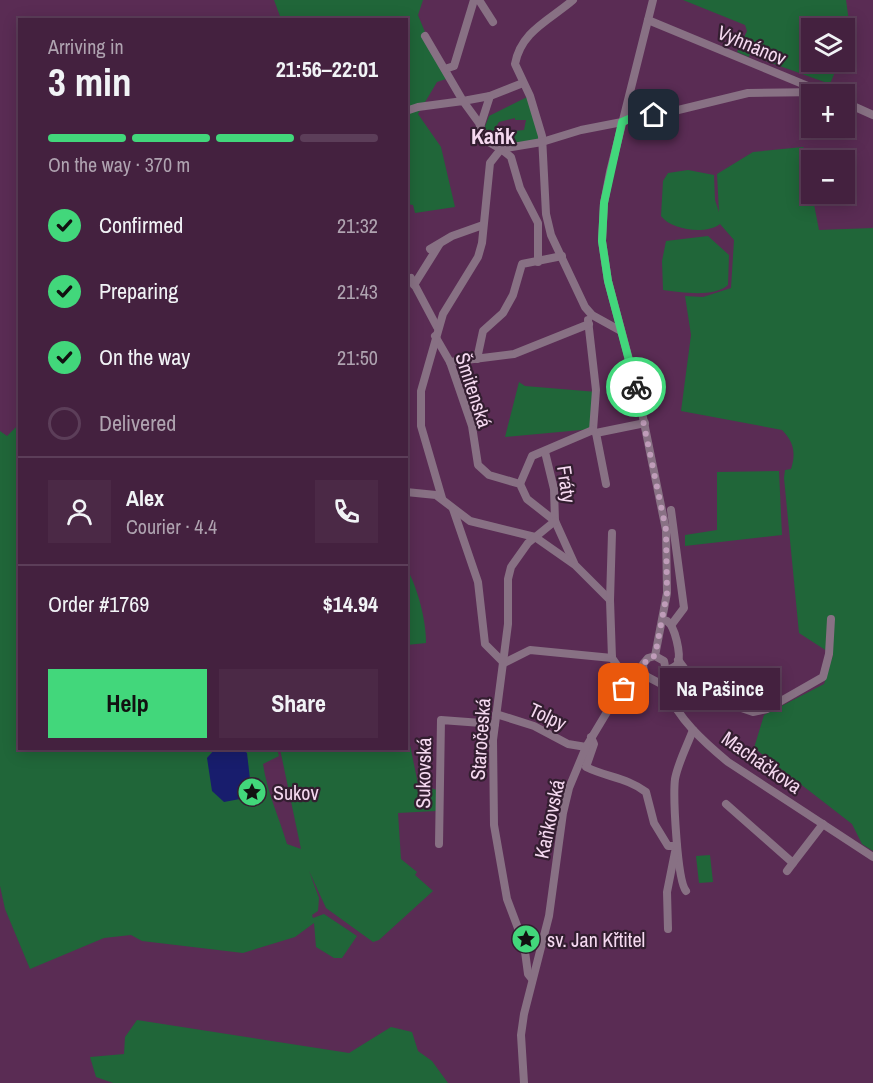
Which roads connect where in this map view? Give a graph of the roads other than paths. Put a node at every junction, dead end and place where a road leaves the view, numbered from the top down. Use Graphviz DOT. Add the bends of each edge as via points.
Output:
graph roads {
  1 [pos="474,0"];
  2 [pos="479,0"];
  3 [pos="573,0"];
  4 [pos="653,0"];
  5 [pos="485,9"];
  6 [pos="470,16"];
  7 [pos="648,20"];
  8 [pos="494,22"];
  9 [pos="425,36"];
  10 [pos="445,69"];
  11 [pos="524,83"];
  12 [pos="802,84"];
  13 [pos="801,93"];
  14 [pos="490,96"];
  15 [pos="463,101"];
  16 [pos="855,107"];
  17 [pos="408,110"];
  18 [pos="873,115"];
  19 [pos="622,122"];
  20 [pos="480,128"];
  21 [pos="542,142"];
  22 [pos="501,149"];
  23 [pos="546,214"];
  24 [pos="536,217"];
  25 [pos="483,225"];
  26 [pos="441,242"];
  27 [pos="430,249"];
  28 [pos="562,256"];
  29 [pos="538,262"];
  30 [pos="585,308"];
  31 [pos="589,324"];
  32 [pos="436,331"];
  33 [pos="621,331"];
  34 [pos="431,357"];
  35 [pos="448,359"];
  36 [pos="477,359"];
  37 [pos="645,423"];
  38 [pos="595,432"];
  39 [pos="545,452"];
  40 [pos="519,484"];
  41 [pos="606,484"];
  42 [pos="408,492"];
  43 [pos="442,498"];
  44 [pos="452,508"];
  45 [pos="671,510"];
  46 [pos="470,521"];
  47 [pos="555,521"];
  48 [pos="460,527"];
  49 [pos="612,533"];
  50 [pos="535,537"];
  51 [pos="575,565"];
  52 [pos="610,600"];
  53 [pos="661,618"];
  54 [pos="831,619"];
  55 [pos="672,624"];
  56 [pos="655,656"];
  57 [pos="612,658"];
  58 [pos="678,660"];
  59 [pos="504,663"];
  60 [pos="665,672"];
  61 [pos="642,676"];
  62 [pos="657,679"];
  63 [pos="665,686"];
  64 [pos="624,689"];
  65 [pos="496,714"];
  66 [pos="495,724"];
  67 [pos="693,730"];
  68 [pos="591,737"];
  69 [pos="586,747"];
  70 [pos="726,804"];
  71 [pos="825,825"];
  72 [pos="439,844"];
  73 [pos="677,846"];
  74 [pos="873,857"];
  75 [pos="793,863"];
  76 [pos="787,871"];
  77 [pos="686,891"];
  78 [pos="668,929"];
  79 [pos="532,981"];
  80 [pos="524,1083"];
  1 -- 6 [label="street"];
  2 -- 5 [label="street"];
  3 -- 11 [label="street" via="529,34 515,61"];
  4 -- 7 [label="street"];
  5 -- 6 [label="street"];
  5 -- 8 [label="street"];
  6 -- 10 [label="street" via="454,66"];
  7 -- 12 [label="street, Vyhnánov"];
  7 -- 19 [label="street"];
  9 -- 10 [label="street"];
  10 -- 15 [label="street"];
  11 -- 14 [label="street"];
  11 -- 21 [label="street"];
  13 -- 19 [label="street, Vyhnánov" via="748,93 670,112 638,115"];
  14 -- 15 [label="street"];
  14 -- 20 [label="street"];
  15 -- 17 [label="street"];
  15 -- 20 [label="street"];
  16 -- 18 [label="street"];
  19 -- 21 [label="street, Vyhnánov"];
  19 -- 33 [label="street" via="604,203 602,241"];
  20 -- 22 [label="street" via="485,140"];
  21 -- 22 [label="street, Vyhnánov"];
  21 -- 23 [label="street"];
  22 -- 24 [label="street" via="511,158 520,188"];
  22 -- 25 [label="street" via="490,163"];
  23 -- 24 [label="street"];
  23 -- 28 [label="street"];
  24 -- 29 [label="street"];
  25 -- 26 [label="street"];
  25 -- 32 [label="street" via="478,257 442,314"];
  26 -- 27 [label="street"];
  26 -- 32 [label="street, Šmitenská" via="412,281"];
  28 -- 29 [label="street"];
  28 -- 30 [label="street"];
  29 -- 36 [label="street" via="522,264 503,314 483,331"];
  30 -- 31 [label="street"];
  30 -- 33 [label="street"];
  31 -- 36 [label="street" via="514,354"];
  31 -- 38 [label="street" via="596,390"];
  32 -- 34 [label="street"];
  32 -- 35 [label="street, Šmitenská"];
  33 -- 37 [label="street"];
  34 -- 35 [label="street"];
  34 -- 43 [label="street" via="421,391 421,426"];
  35 -- 36 [label="street"];
  35 -- 40 [label="street, Šmitenská" via="472,426 478,465 489,475"];
  37 -- 38 [label="street, Fráty"];
  37 -- 53 [label="street" via="666,530 667,593"];
  38 -- 39 [label="street, Fráty"];
  38 -- 41 [label="street"];
  39 -- 40 [label="street, Fráty" via="532,456"];
  39 -- 47 [label="street, Fráty" via="554,489"];
  40 -- 47 [label="street" via="527,499"];
  42 -- 43 [label="street"];
  43 -- 44 [label="street"];
  44 -- 46 [label="street"];
  44 -- 48 [label="street"];
  45 -- 55 [label="street" via="684,608"];
  46 -- 48 [label="street"];
  46 -- 50 [label="street"];
  47 -- 50 [label="street, Staročeská"];
  47 -- 51 [label="street"];
  48 -- 59 [label="street" via="481,597 485,644"];
  49 -- 52 [label="street"];
  50 -- 51 [label="street"];
  50 -- 59 [label="street, Staročeská" via="520,553 508,579"];
  51 -- 52 [label="street"];
  52 -- 57 [label="street"];
  53 -- 55 [label="street"];
  53 -- 56 [label="street"];
  54 -- 58 [label="street" via="823,677 767,709 746,711 693,680"];
  55 -- 58 [label="street"];
  56 -- 60 [label="street" via="664,661"];
  56 -- 61 [label="street" via="645,660"];
  57 -- 59 [label="street" via="530,650"];
  57 -- 64 [label="street"];
  58 -- 60 [label="street"];
  59 -- 65 [label="street, Staročeská"];
  60 -- 62 [label="street"];
  60 -- 63 [label="street"];
  61 -- 62 [label="street"];
  61 -- 64 [label="street, Kaňkovská"];
  62 -- 63 [label="street"];
  63 -- 67 [label="street, Macháčkova"];
  64 -- 68 [label="street, Kaňkovská"];
  65 -- 66 [label="street, Staročeská"];
  65 -- 69 [label="street, Tolpy" via="534,726 568,744"];
  66 -- 72 [label="street, Sukovská" via="441,720"];
  66 -- 79 [label="street, Staročeská" via="494,825 507,899"];
  67 -- 71 [label="street, Macháčkova" via="728,762"];
  67 -- 73 [label="street" via="675,779"];
  68 -- 69 [label="street, Kaňkovská"];
  68 -- 73 [label="street" via="594,744 586,767 606,777 625,779 646,792 661,836 668,846"];
  69 -- 79 [label="street, Kaňkovská" via="563,813 549,916"];
  70 -- 75 [label="street"];
  71 -- 74 [label="street, Macháčkova"];
  71 -- 75 [label="street"];
  73 -- 77 [label="street" via="681,886"];
  73 -- 78 [label="street" via="668,892"];
  75 -- 76 [label="street"];
  79 -- 80 [label="street, Kaňkovská" via="521,1035"];
}
